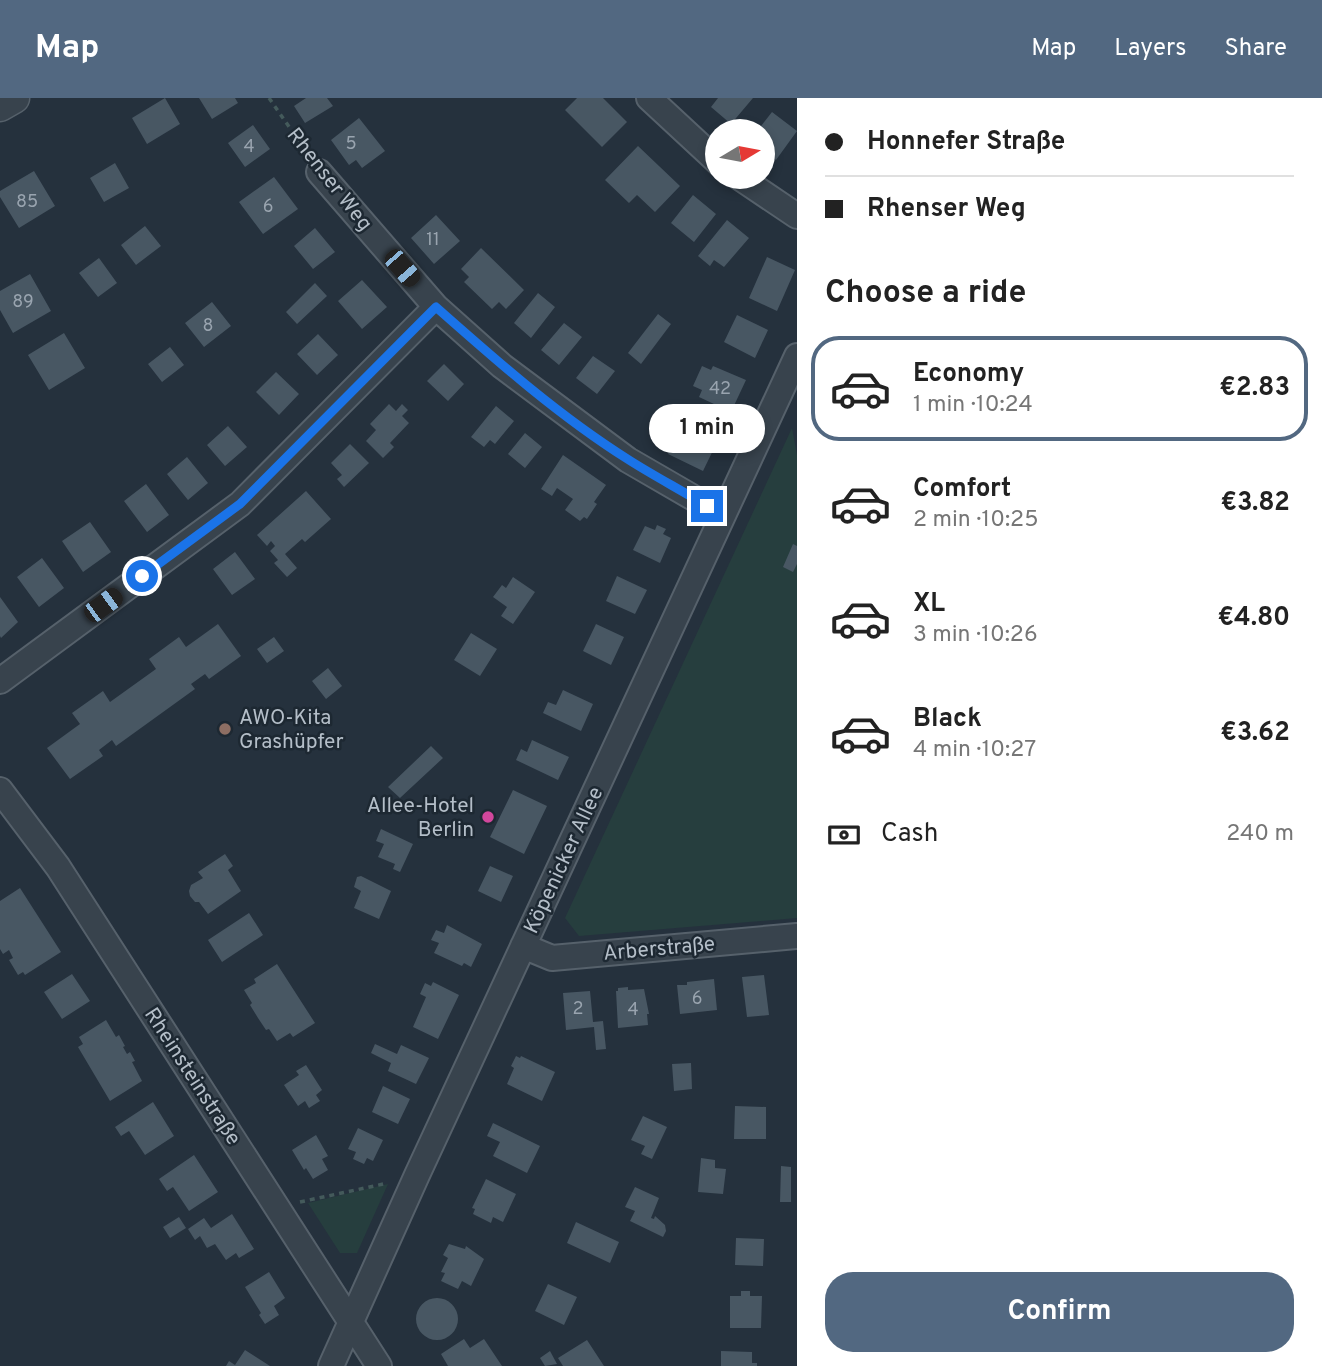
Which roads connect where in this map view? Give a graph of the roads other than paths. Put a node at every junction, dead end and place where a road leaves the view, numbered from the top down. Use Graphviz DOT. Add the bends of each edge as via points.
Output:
graph roads {
  1 [pos="14,98"];
  2 [pos="649,98"];
  3 [pos="0,106"];
  4 [pos="705,150"];
  5 [pos="319,172"];
  6 [pos="757,189"];
  7 [pos="797,216"];
  8 [pos="436,307"];
  9 [pos="797,356"];
  10 [pos="723,515"];
  11 [pos="0,681"];
  12 [pos="0,790"];
  13 [pos="797,936"];
  14 [pos="523,946"];
  15 [pos="351,1323"];
  16 [pos="331,1366"];
  17 [pos="379,1366"];
  1 -- 3 [label="street"];
  2 -- 4 [label="street"];
  5 -- 8 [label="street, Rhenser Weg"];
  6 -- 7 [label="street"];
  8 -- 10 [label="street, Rhenser Weg" via="502,366 578,424 628,460"];
  8 -- 11 [label="street" via="240,504"];
  9 -- 10 [label="street, Köpenicker Allee"];
  10 -- 14 [label="street, Köpenicker Allee"];
  12 -- 15 [label="street, Rheinsteinstraße" via="58,867"];
  13 -- 14 [label="street, Arberstraße" via="552,958"];
  14 -- 15 [label="street, Köpenicker Allee"];
  15 -- 16 [label="street, Köpenicker Allee"];
  15 -- 17 [label="street, Rheinsteinstraße"];
}
